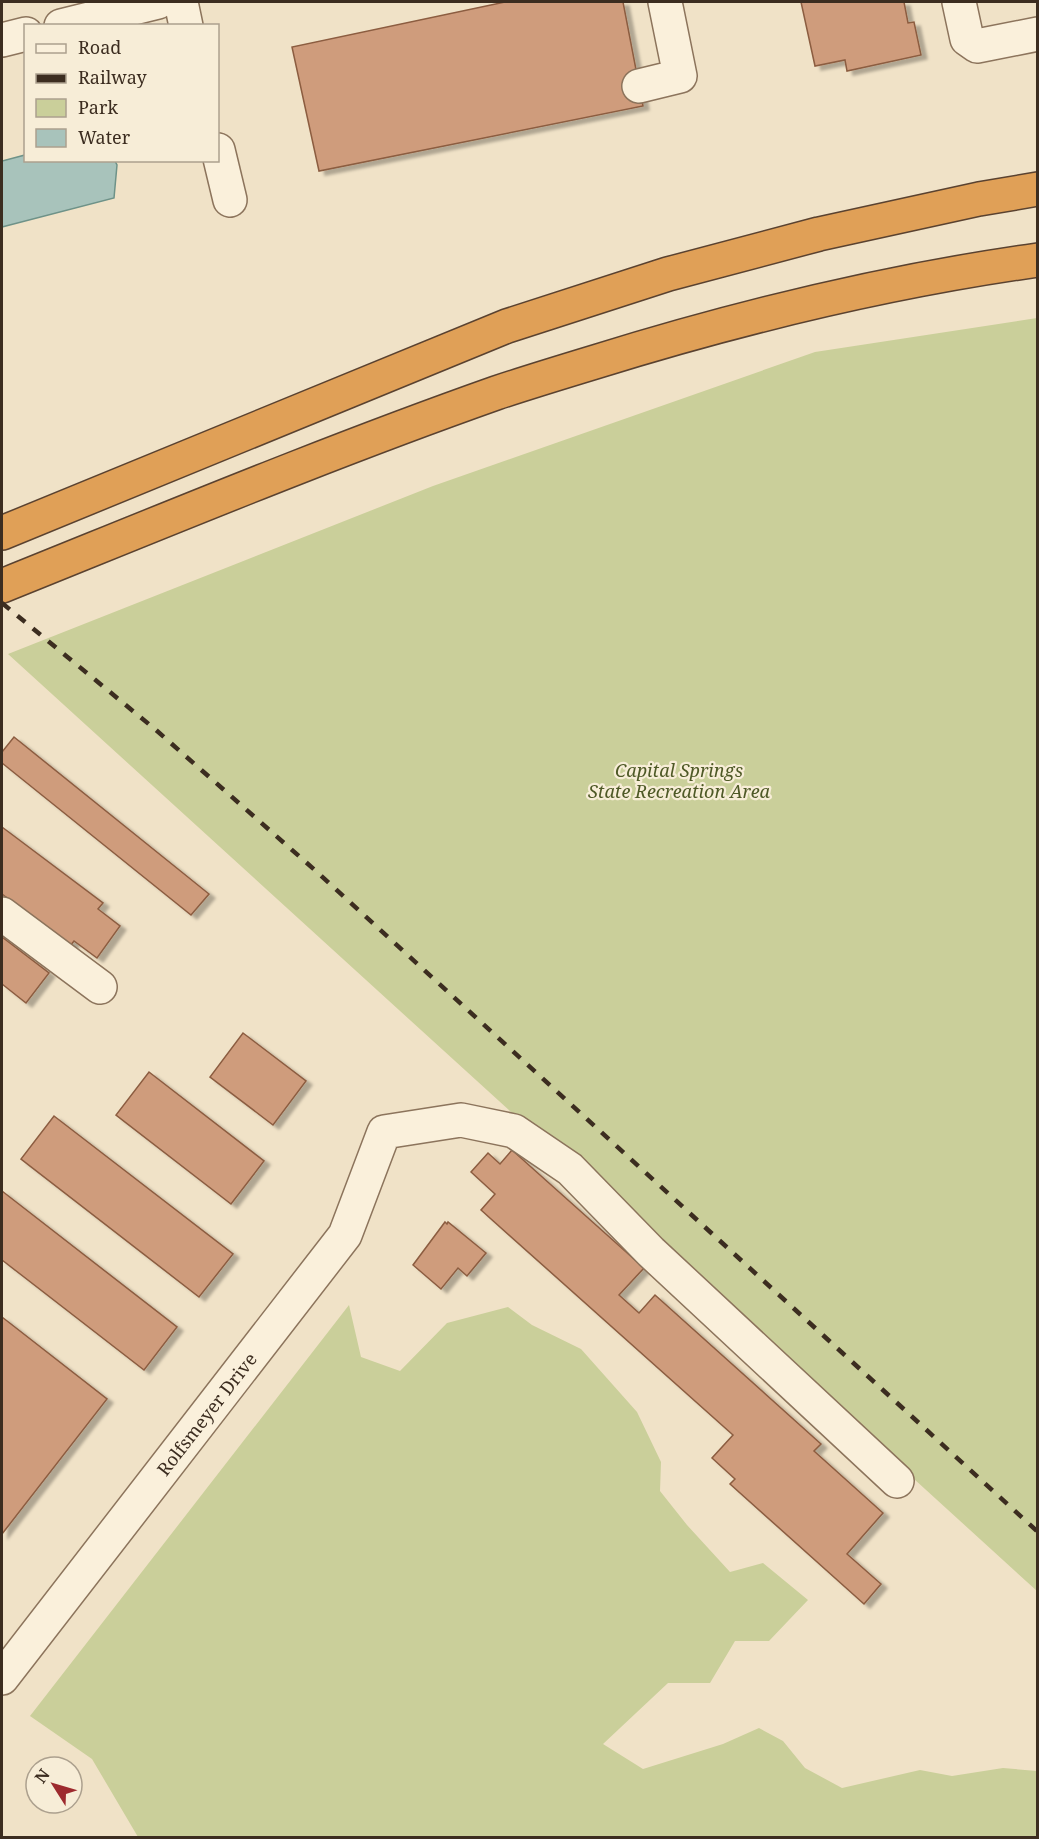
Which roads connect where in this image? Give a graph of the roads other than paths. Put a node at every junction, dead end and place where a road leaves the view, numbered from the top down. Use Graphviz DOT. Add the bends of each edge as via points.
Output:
graph roads {
  1 [pos="158,2"];
  2 [pos="181,2"];
  3 [pos="665,2"];
  4 [pos="959,2"];
  5 [pos="69,24"];
  6 [pos="186,24"];
  7 [pos="24,34"];
  8 [pos="1038,34"];
  9 [pos="2,40"];
  10 [pos="639,86"];
  11 [pos="219,154"];
  12 [pos="1038,189"];
  13 [pos="230,200"];
  14 [pos="1038,260"];
  15 [pos="2,533"];
  16 [pos="2,586"];
  17 [pos="2,914"];
  18 [pos="100,987"];
  19 [pos="897,1480"];
  20 [pos="2,1678"];
  1 -- 5 [label="street"];
  2 -- 6 [label="street"];
  3 -- 10 [label="street" via="680,76"];
  4 -- 8 [label="street" via="971,44"];
  7 -- 9 [label="street"];
  11 -- 13 [label="street"];
  12 -- 15 [label="highway" via="819,234 668,274 518,323"];
  14 -- 16 [label="highway" via="975,268 797,306 531,382 245,488"];
  17 -- 18 [label="street"];
  19 -- 20 [label="street, Rolfsmeyer Drive" via="651,1252 570,1170 523,1137 514,1131 461,1120 384,1132 345,1235"];
}
